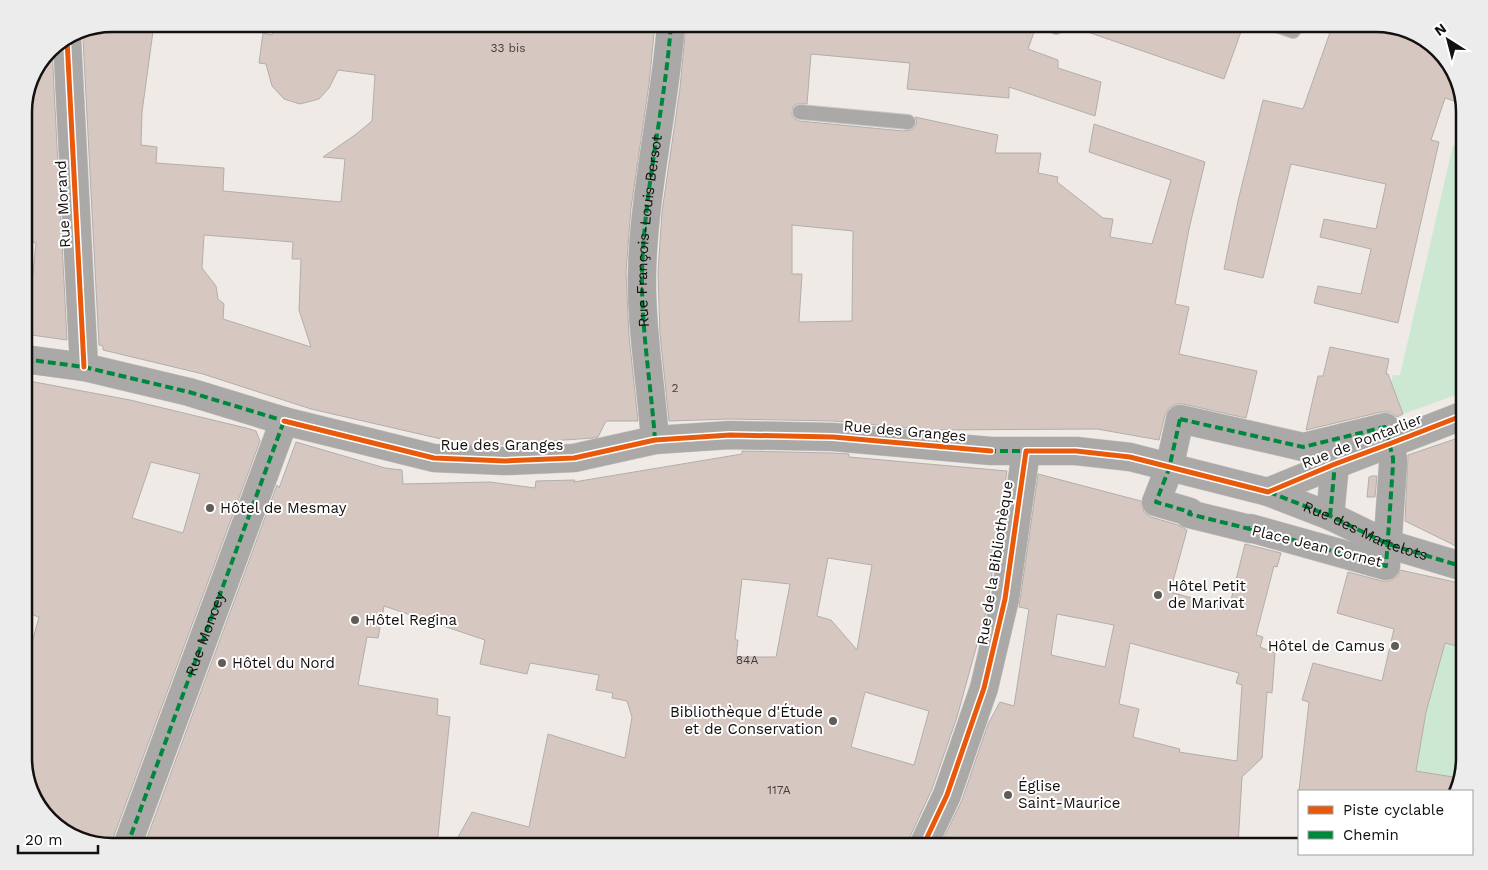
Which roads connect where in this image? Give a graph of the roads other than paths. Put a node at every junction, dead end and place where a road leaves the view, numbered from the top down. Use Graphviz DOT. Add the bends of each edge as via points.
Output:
graph roads {
  1 [pos="670,32"];
  2 [pos="67,47"];
  3 [pos="800,112"];
  4 [pos="908,122"];
  5 [pos="33,360"];
  6 [pos="84,367"];
  7 [pos="1455,417"];
  8 [pos="284,421"];
  9 [pos="655,440"];
  10 [pos="1389,444"];
  11 [pos="1026,451"];
  12 [pos="1334,464"];
  13 [pos="1170,466"];
  14 [pos="1268,492"];
  15 [pos="1330,516"];
  16 [pos="1388,544"];
  17 [pos="1456,564"];
  18 [pos="130,838"];
  19 [pos="927,838"];
  1 -- 9 [label="street, Rue François-Louis Bersot" via="669,99 647,199 642,274"];
  2 -- 6 [label="street, Rue Morand"];
  3 -- 4 [label="lane"];
  5 -- 6 [label="street, Rue des Granges"];
  6 -- 8 [label="street, Rue des Granges" via="189,392"];
  7 -- 10 [label="street, Rue de Pontarlier"];
  8 -- 9 [label="street, Rue des Granges" via="434,458 505,461 574,458"];
  8 -- 18 [label="street, Rue Moncey"];
  9 -- 11 [label="street, Rue des Granges" via="730,435 832,436 991,451"];
  10 -- 12 [label="street, Rue de Pontarlier"];
  10 -- 13 [label="street, Place Jean Cornet" via="1384,428 1303,447 1180,419"];
  10 -- 16 [label="street, Place Jean Cornet" via="1393,465"];
  11 -- 13 [label="street, Rue des Granges" via="1076,451 1130,457"];
  11 -- 19 [label="street, Rue de la Bibliothèque" via="1004,599 984,688 947,795"];
  12 -- 14 [label="street, Rue de Pontarlier"];
  12 -- 15 [label="street"];
  13 -- 14 [label="street, Rue des Granges"];
  13 -- 16 [label="street, Place Jean Cornet" via="1156,502 1386,566"];
  14 -- 15 [label="street, Rue des Martelots"];
  15 -- 16 [label="street, Rue des Martelots"];
  16 -- 17 [label="street, Rue des Martelots"];
}
